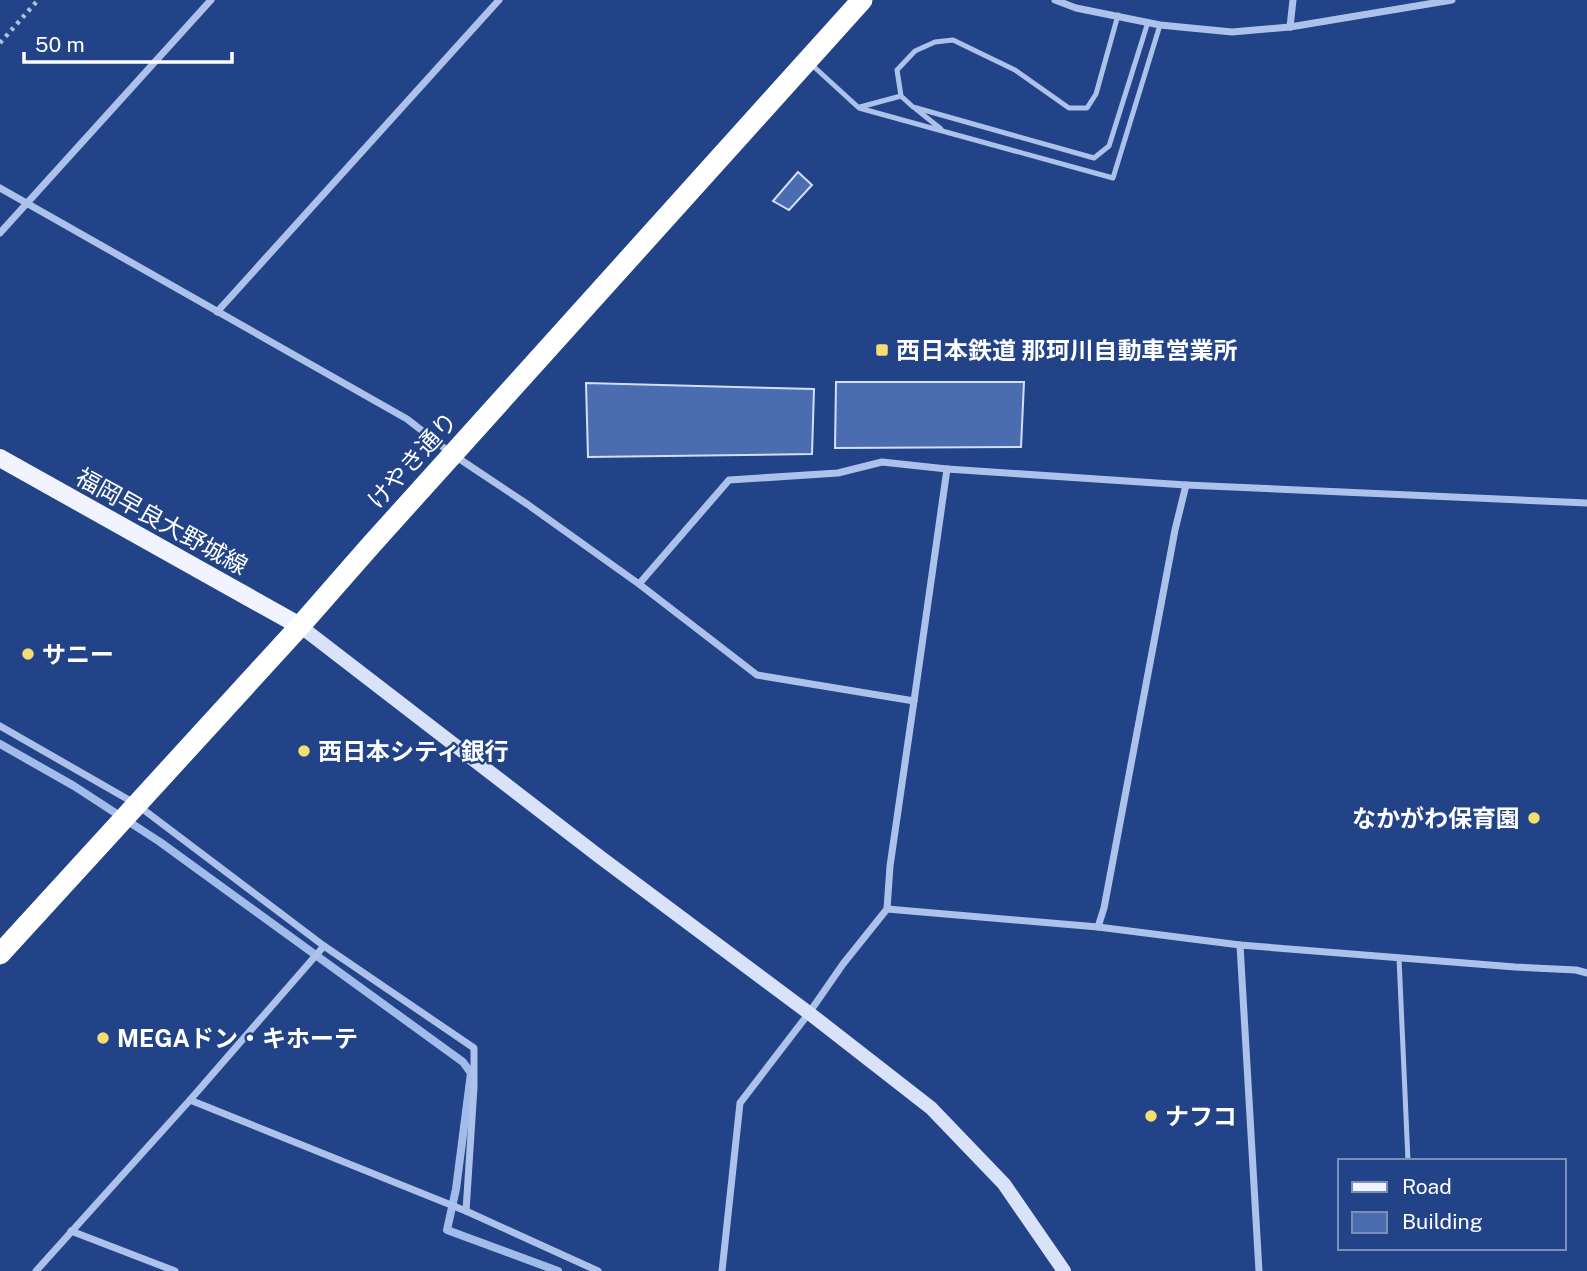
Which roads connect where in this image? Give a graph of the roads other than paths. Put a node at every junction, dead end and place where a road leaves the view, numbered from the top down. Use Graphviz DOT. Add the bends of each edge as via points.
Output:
graph roads {
  1 [pos="211,0"];
  2 [pos="499,0"];
  3 [pos="862,0"];
  4 [pos="1055,0"];
  5 [pos="1293,0"];
  6 [pos="1452,0"];
  7 [pos="1118,15"];
  8 [pos="1147,22"];
  9 [pos="1160,24"];
  10 [pos="1290,27"];
  11 [pos="807,60"];
  12 [pos="901,96"];
  13 [pos="859,107"];
  14 [pos="913,107"];
  15 [pos="944,131"];
  16 [pos="0,188"];
  17 [pos="28,204"];
  18 [pos="0,233"];
  19 [pos="217,312"];
  20 [pos="452,454"];
  21 [pos="0,458"];
  22 [pos="947,469"];
  23 [pos="1186,485"];
  24 [pos="1587,503"];
  25 [pos="639,584"];
  26 [pos="300,626"];
  27 [pos="914,701"];
  28 [pos="0,726"];
  29 [pos="136,804"];
  30 [pos="887,909"];
  31 [pos="1098,927"];
  32 [pos="1240,945"];
  33 [pos="324,946"];
  34 [pos="0,954"];
  35 [pos="1399,958"];
  36 [pos="1587,973"];
  37 [pos="808,1013"];
  38 [pos="190,1100"];
  39 [pos="1408,1159"];
  40 [pos="466,1211"];
  41 [pos="71,1231"];
  42 [pos="36,1271"];
  43 [pos="175,1271"];
  44 [pos="598,1271"];
  45 [pos="722,1271"];
  46 [pos="1064,1271"];
  47 [pos="1259,1271"];
  1 -- 17 [label="street"];
  2 -- 19 [label="street"];
  3 -- 11 [label="highway, けやき通り"];
  4 -- 7 [label="street"];
  5 -- 10 [label="street"];
  6 -- 10 [label="street"];
  7 -- 8 [label="street"];
  7 -- 12 [label="lane" via="1096,94 1087,108 1069,108 1015,70 953,40 915,51 897,70"];
  8 -- 9 [label="street"];
  8 -- 14 [label="lane" via="1109,146 1094,158"];
  9 -- 10 [label="street" via="1232,32"];
  9 -- 15 [label="lane" via="1114,177"];
  11 -- 13 [label="lane"];
  11 -- 20 [label="highway, けやき通り"];
  12 -- 13 [label="lane"];
  12 -- 14 [label="lane"];
  13 -- 15 [label="lane"];
  14 -- 15 [label="lane"];
  16 -- 17 [label="street"];
  17 -- 18 [label="street"];
  17 -- 19 [label="street"];
  19 -- 20 [label="street" via="407,419"];
  20 -- 25 [label="street"];
  20 -- 26 [label="highway, けやき通り"];
  21 -- 26 [label="main road, 福岡早良大野城線"];
  22 -- 23 [label="street"];
  22 -- 25 [label="street" via="882,462 838,472 729,480"];
  22 -- 27 [label="street"];
  23 -- 24 [label="street"];
  23 -- 31 [label="street"];
  25 -- 27 [label="street" via="757,675"];
  26 -- 29 [label="highway, けやき通り"];
  26 -- 37 [label="street"];
  27 -- 30 [label="street"];
  28 -- 29 [label="street"];
  29 -- 33 [label="street"];
  29 -- 34 [label="highway, けやき通り"];
  30 -- 31 [label="street"];
  30 -- 37 [label="street"];
  31 -- 32 [label="street"];
  32 -- 35 [label="street"];
  32 -- 47 [label="street"];
  33 -- 38 [label="street"];
  33 -- 40 [label="street" via="474,1048"];
  35 -- 36 [label="street"];
  35 -- 39 [label="lane"];
  37 -- 45 [label="street" via="740,1103"];
  37 -- 46 [label="street" via="931,1108 1004,1184"];
  38 -- 40 [label="street"];
  38 -- 41 [label="street"];
  40 -- 44 [label="street"];
  41 -- 42 [label="street"];
  41 -- 43 [label="street"];
}
